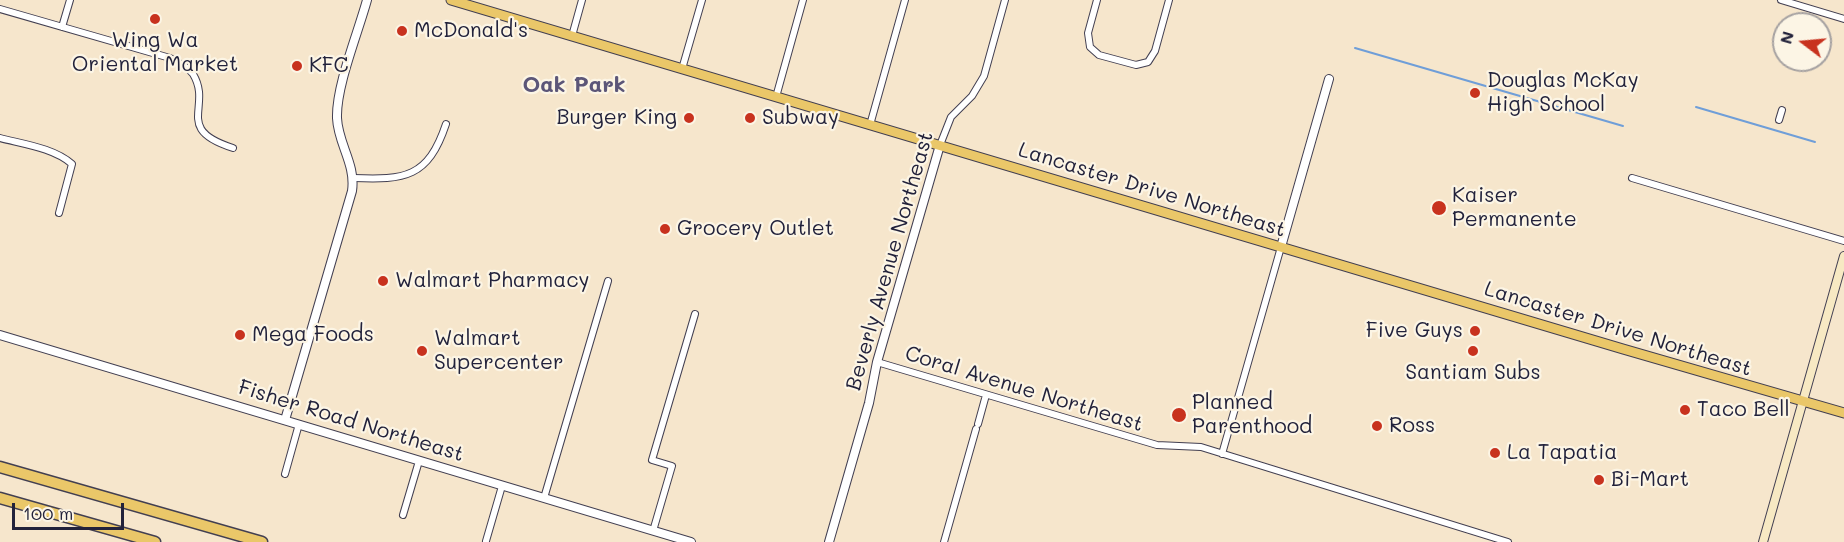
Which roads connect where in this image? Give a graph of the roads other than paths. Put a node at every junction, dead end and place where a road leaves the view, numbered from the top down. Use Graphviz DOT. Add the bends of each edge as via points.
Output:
graph roads {
  1 [pos="70,0"];
  2 [pos="367,0"];
  3 [pos="451,0"];
  4 [pos="582,0"];
  5 [pos="702,0"];
  6 [pos="803,0"];
  7 [pos="905,0"];
  8 [pos="1005,0"];
  9 [pos="1097,0"];
  10 [pos="1169,0"];
  11 [pos="1781,0"];
  12 [pos="0,9"];
  13 [pos="1844,19"];
  14 [pos="62,27"];
  15 [pos="572,36"];
  16 [pos="682,69"];
  17 [pos="1329,79"];
  18 [pos="776,97"];
  19 [pos="1782,110"];
  20 [pos="1779,120"];
  21 [pos="446,124"];
  22 [pos="870,125"];
  23 [pos="0,138"];
  24 [pos="940,145"];
  25 [pos="233,148"];
  26 [pos="353,178"];
  27 [pos="1632,178"];
  28 [pos="59,213"];
  29 [pos="1844,241"];
  30 [pos="1281,247"];
  31 [pos="1844,256"];
  32 [pos="608,281"];
  33 [pos="695,314"];
  34 [pos="0,335"];
  35 [pos="877,362"];
  36 [pos="986,395"];
  37 [pos="1803,401"];
  38 [pos="1844,413"];
  39 [pos="285,420"];
  40 [pos="300,424"];
  41 [pos="1222,454"];
  42 [pos="419,461"];
  43 [pos="0,467"];
  44 [pos="285,474"];
  45 [pos="502,486"];
  46 [pos="0,498"];
  47 [pos="544,498"];
  48 [pos="403,515"];
  49 [pos="653,531"];
  50 [pos="486,541"];
  51 [pos="154,542"];
  52 [pos="262,542"];
  53 [pos="691,542"];
  54 [pos="829,542"];
  55 [pos="944,542"];
  56 [pos="1509,542"];
  57 [pos="1763,542"];
  1 -- 14 [label="street"];
  2 -- 26 [label="street" via="337,106 338,126"];
  3 -- 15 [label="main road, Lancaster Drive Northeast"];
  4 -- 15 [label="street"];
  5 -- 16 [label="street"];
  6 -- 18 [label="street"];
  7 -- 22 [label="street"];
  8 -- 24 [label="street, Beverly Avenue Northeast" via="984,76 972,96 951,117"];
  9 -- 10 [label="street" via="1088,33 1090,47 1099,54 1136,66 1153,57"];
  11 -- 13 [label="street"];
  12 -- 14 [label="street"];
  14 -- 25 [label="street" via="170,58 192,73 198,85 198,123 217,143"];
  15 -- 16 [label="main road, Lancaster Drive Northeast"];
  16 -- 18 [label="main road, Lancaster Drive Northeast"];
  17 -- 30 [label="street"];
  18 -- 22 [label="main road, Lancaster Drive Northeast"];
  19 -- 20 [label="street"];
  21 -- 26 [label="street" via="435,152 420,169 398,177"];
  22 -- 24 [label="main road, Lancaster Drive Northeast"];
  23 -- 28 [label="street" via="52,153 72,164"];
  24 -- 30 [label="main road, Lancaster Drive Northeast"];
  24 -- 35 [label="street, Beverly Avenue Northeast"];
  26 -- 39 [label="street"];
  27 -- 29 [label="street"];
  30 -- 37 [label="main road, Lancaster Drive Northeast"];
  30 -- 41 [label="street"];
  31 -- 37 [label="main road"];
  32 -- 47 [label="street"];
  33 -- 49 [label="street" via="652,460 672,466"];
  34 -- 39 [label="street, Fisher Road Northeast"];
  35 -- 36 [label="street, Coral Avenue Northeast"];
  35 -- 54 [label="street, Beverly Avenue Northeast"];
  36 -- 41 [label="street, Coral Avenue Northeast" via="1157,446 1196,446"];
  36 -- 55 [label="street"];
  37 -- 38 [label="main road, Lancaster Drive Northeast"];
  37 -- 57 [label="main road"];
  39 -- 40 [label="street, Fisher Road Northeast"];
  40 -- 42 [label="street, Fisher Road Northeast"];
  40 -- 44 [label="street"];
  41 -- 56 [label="street, Coral Avenue Northeast"];
  42 -- 45 [label="street, Fisher Road Northeast"];
  42 -- 48 [label="street"];
  43 -- 52 [label="highway"];
  45 -- 47 [label="street, Fisher Road Northeast"];
  45 -- 50 [label="street"];
  46 -- 51 [label="highway"];
  47 -- 49 [label="street, Fisher Road Northeast"];
  49 -- 53 [label="street, Fisher Road Northeast"];
}
